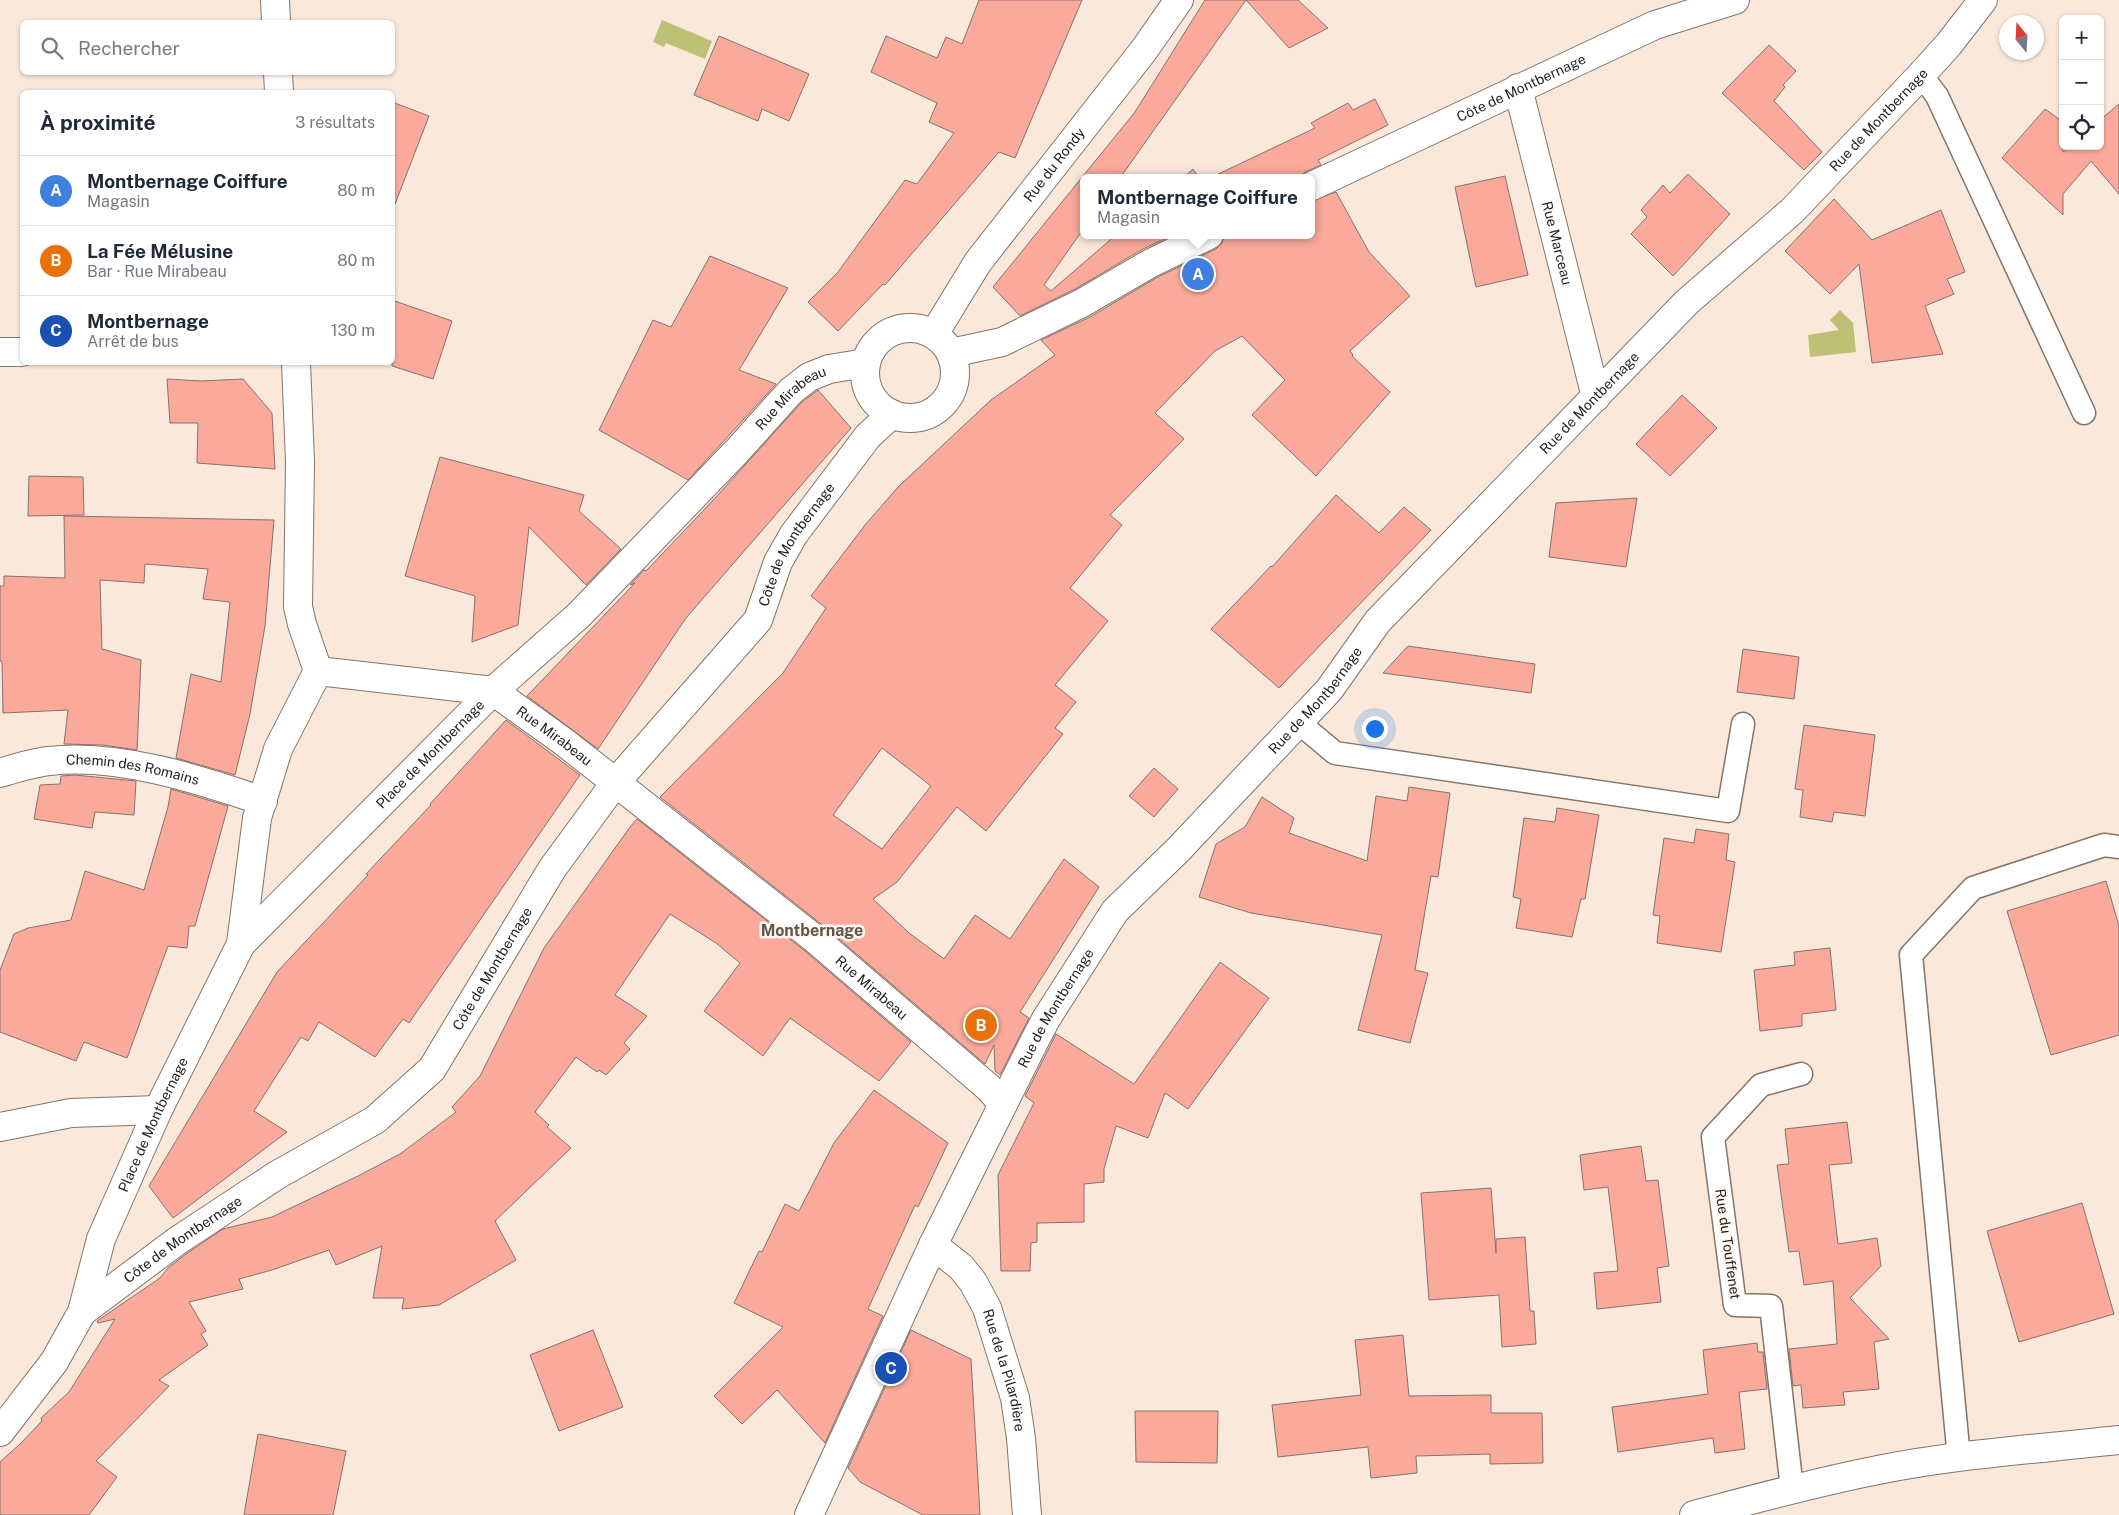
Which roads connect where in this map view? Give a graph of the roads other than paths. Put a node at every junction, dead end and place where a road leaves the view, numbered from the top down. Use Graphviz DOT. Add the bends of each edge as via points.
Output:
graph roads {
  1 [pos="275,0"];
  2 [pos="1179,0"];
  3 [pos="1735,0"];
  4 [pos="1983,0"];
  5 [pos="276,20"];
  6 [pos="278,75"];
  7 [pos="1921,75"];
  8 [pos="1518,88"];
  9 [pos="279,90"];
  10 [pos="1315,185"];
  11 [pos="1201,239"];
  12 [pos="942,344"];
  13 [pos="0,352"];
  14 [pos="20,352"];
  15 [pos="866,363"];
  16 [pos="296,365"];
  17 [pos="1596,397"];
  18 [pos="2084,413"];
  19 [pos="892,414"];
  20 [pos="318,671"];
  21 [pos="493,690"];
  22 [pos="1298,722"];
  23 [pos="1743,724"];
  24 [pos="0,773"];
  25 [pos="615,783"];
  26 [pos="262,801"];
  27 [pos="2119,847"];
  28 [pos="241,944"];
  29 [pos="1801,1074"];
  30 [pos="1003,1104"];
  31 [pos="158,1110"];
  32 [pos="0,1127"];
  33 [pos="933,1246"];
  34 [pos="82,1312"];
  35 [pos="0,1432"];
  36 [pos="2119,1440"];
  37 [pos="1958,1458"];
  38 [pos="1792,1489"];
  39 [pos="809,1515"];
  40 [pos="1026,1515"];
  41 [pos="1694,1515"];
  1 -- 5 [label="street"];
  2 -- 12 [label="street, Rue du Rondy" via="1144,50 978,262"];
  3 -- 8 [label="street, Côte de Montbernage" via="1655,26"];
  4 -- 7 [label="street, Rue de Montbernage"];
  6 -- 9 [label="street"];
  7 -- 17 [label="street, Rue de Montbernage" via="1792,211 1687,302"];
  7 -- 18 [label="lane" via="1937,96"];
  8 -- 10 [label="street, Côte de Montbernage"];
  8 -- 17 [label="street, Rue Marceau"];
  11 -- 12 [label="street" via="1002,342"];
  12 -- 15 [label="street" via="921,329 907,328 881,339"];
  12 -- 19 [label="street" via="955,367 955,381 950,393 932,413 919,418"];
  13 -- 14 [label="street"];
  15 -- 19 [label="street" via="865,375 873,398"];
  15 -- 21 [label="street, Rue Mirabeau" via="828,369 809,377 791,391 737,452 579,615"];
  16 -- 20 [label="street" via="300,462 298,607"];
  17 -- 22 [label="street, Rue de Montbernage" via="1378,621 1329,690"];
  19 -- 25 [label="street, Côte de Montbernage" via="868,436 794,534 778,562 758,620"];
  20 -- 21 [label="street, Place de Montbernage"];
  20 -- 26 [label="street, Place de Montbernage" via="278,748"];
  21 -- 25 [label="street, Rue Mirabeau"];
  21 -- 28 [label="street, Place de Montbernage"];
  22 -- 23 [label="lane" via="1335,753 1728,811"];
  22 -- 30 [label="street, Rue de Montbernage" via="1178,850 1115,911 1046,1019"];
  24 -- 26 [label="street, Chemin des Romains" via="48,761 121,763"];
  25 -- 30 [label="street, Rue Mirabeau" via="815,938 989,1088"];
  25 -- 34 [label="street, Côte de Montbernage" via="552,869 432,1069 375,1120 202,1224"];
  26 -- 28 [label="street, Place de Montbernage"];
  27 -- 37 [label="lane" via="2104,845 1973,888 1911,954"];
  28 -- 31 [label="street, Place de Montbernage"];
  29 -- 38 [label="lane, Rue du Touffenet" via="1761,1086 1713,1137 1735,1305 1771,1306"];
  30 -- 33 [label="street, Rue de Montbernage"];
  31 -- 32 [label="street" via="71,1113"];
  31 -- 34 [label="street, Place de Montbernage" via="101,1240"];
  33 -- 39 [label="street, Rue de Montbernage"];
  33 -- 40 [label="street, Rue de la Pilardière" via="961,1267 987,1308 1015,1398"];
  34 -- 35 [label="street, Côte de Montbernage" via="54,1362"];
  36 -- 37 [label="street"];
  37 -- 38 [label="street" via="1879,1469"];
  38 -- 41 [label="street"];
}
